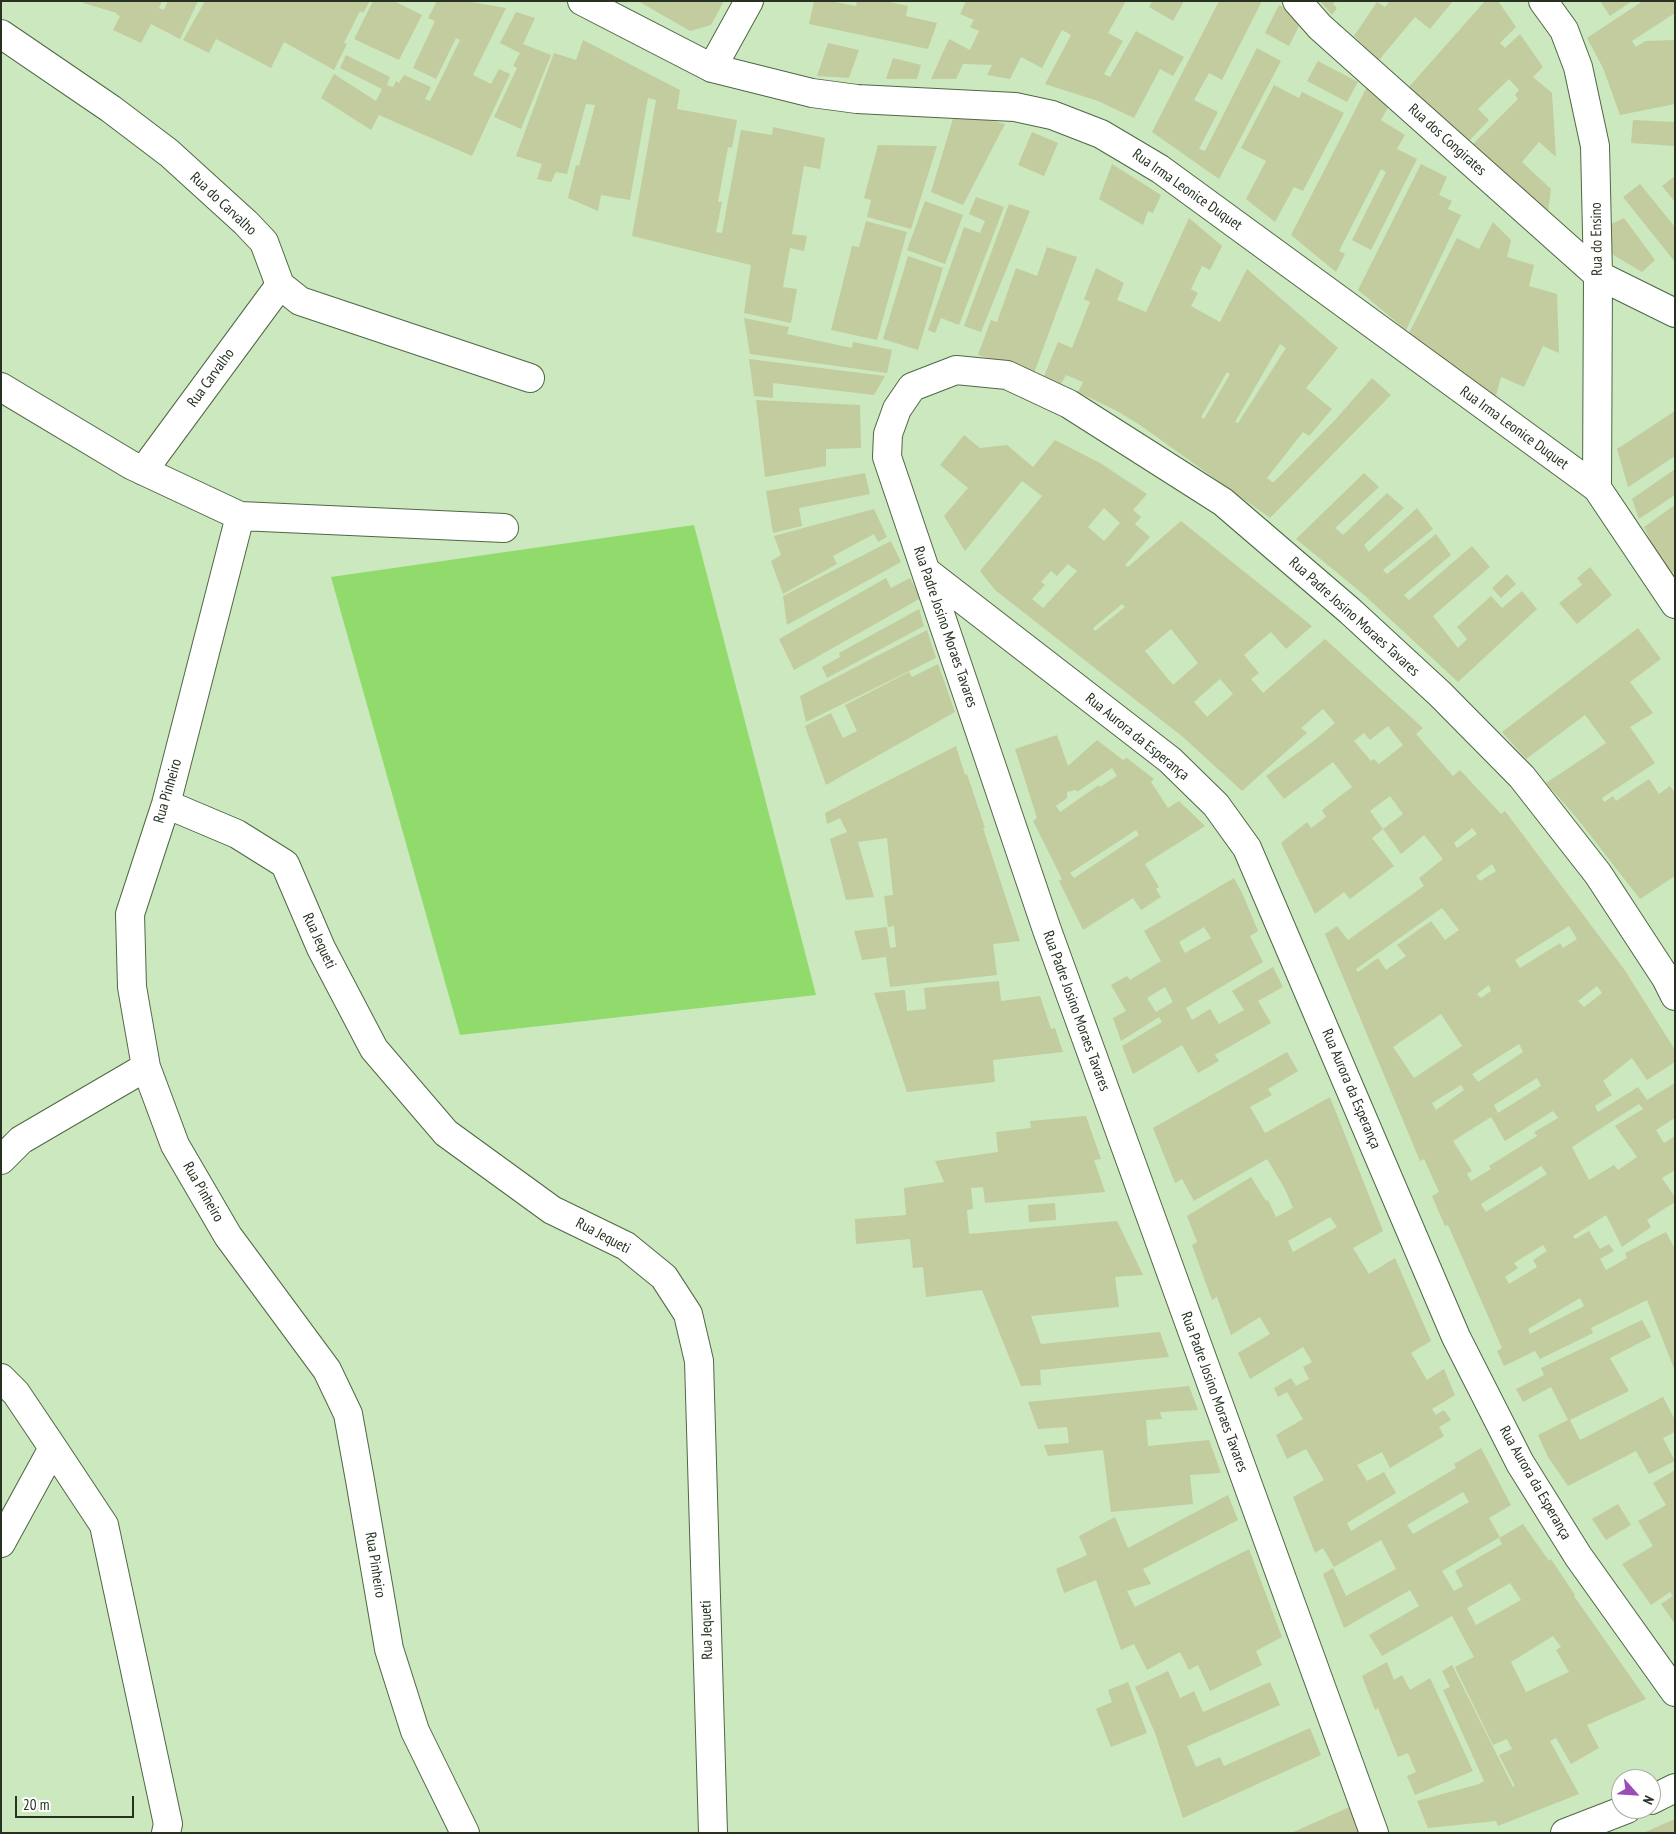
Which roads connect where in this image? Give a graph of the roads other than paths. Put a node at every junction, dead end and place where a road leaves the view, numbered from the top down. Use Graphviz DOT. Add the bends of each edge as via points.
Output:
graph roads {
  1 [pos="582,1"];
  2 [pos="749,1"];
  3 [pos="1298,1"];
  4 [pos="1543,1"];
  5 [pos="1,34"];
  6 [pos="712,68"];
  7 [pos="1598,275"];
  8 [pos="280,285"];
  9 [pos="1675,313"];
  10 [pos="530,378"];
  11 [pos="1,387"];
  12 [pos="143,471"];
  13 [pos="1597,488"];
  14 [pos="240,516"];
  15 [pos="504,528"];
  16 [pos="927,572"];
  17 [pos="1675,604"];
  18 [pos="166,804"];
  19 [pos="1675,996"];
  20 [pos="146,1067"];
  21 [pos="1,1160"];
  22 [pos="1,1378"];
  23 [pos="53,1448"];
  24 [pos="1,1543"];
  25 [pos="1675,1692"];
  26 [pos="1675,1788"];
  27 [pos="1661,1795"];
  28 [pos="1611,1815"];
  29 [pos="166,1833"];
  30 [pos="465,1833"];
  31 [pos="713,1833"];
  32 [pos="1374,1833"];
  33 [pos="1565,1833"];
  1 -- 6 [label="street, Rua Irma Leonice Duquet"];
  2 -- 6 [label="street"];
  3 -- 7 [label="street, Rua dos Congirates" via="1320,27"];
  4 -- 7 [label="street, Rua do Ensino" via="1564,30 1578,67 1595,146"];
  5 -- 8 [label="street, Rua do Carvalho" via="169,153 264,242"];
  6 -- 13 [label="street, Rua Irma Leonice Duquet" via="812,93 857,99 1016,107 1052,115 1101,134 1160,169"];
  7 -- 9 [label="street, Rua dos Congirates"];
  7 -- 13 [label="street, Rua do Ensino"];
  8 -- 10 [label="street" via="300,301"];
  8 -- 12 [label="street, Rua Carvalho"];
  11 -- 12 [label="street"];
  12 -- 14 [label="street"];
  13 -- 17 [label="street, Rua Irma Leonice Duquet"];
  14 -- 15 [label="street"];
  14 -- 18 [label="street, Rua Pinheiro"];
  16 -- 19 [label="street, Rua Padre Josino Moraes Tavares" via="887,457 888,434 897,409 912,387 956,370 1007,375 1069,404 1222,502 1350,611 1440,694 1522,777 1598,874"];
  16 -- 25 [label="street, Rua Aurora da Esperança" via="1170,760 1216,805 1247,848 1456,1337 1520,1464 1578,1556"];
  16 -- 32 [label="street, Rua Padre Josino Moraes Tavares" via="1047,930"];
  18 -- 20 [label="street, Rua Pinheiro" via="130,914 132,987"];
  18 -- 31 [label="street, Rua Jequeti" via="237,834 285,864 321,948 374,1049 446,1133 552,1210 626,1246 664,1277 688,1314 699,1361"];
  20 -- 21 [label="street" via="21,1140"];
  20 -- 30 [label="street, Rua Pinheiro" via="175,1145 228,1236 327,1370 348,1414 388,1649 415,1731"];
  22 -- 23 [label="street"];
  23 -- 24 [label="street"];
  23 -- 29 [label="street" via="104,1525 168,1824"];
  26 -- 27 [label="street"];
  28 -- 33 [label="street"];
}
